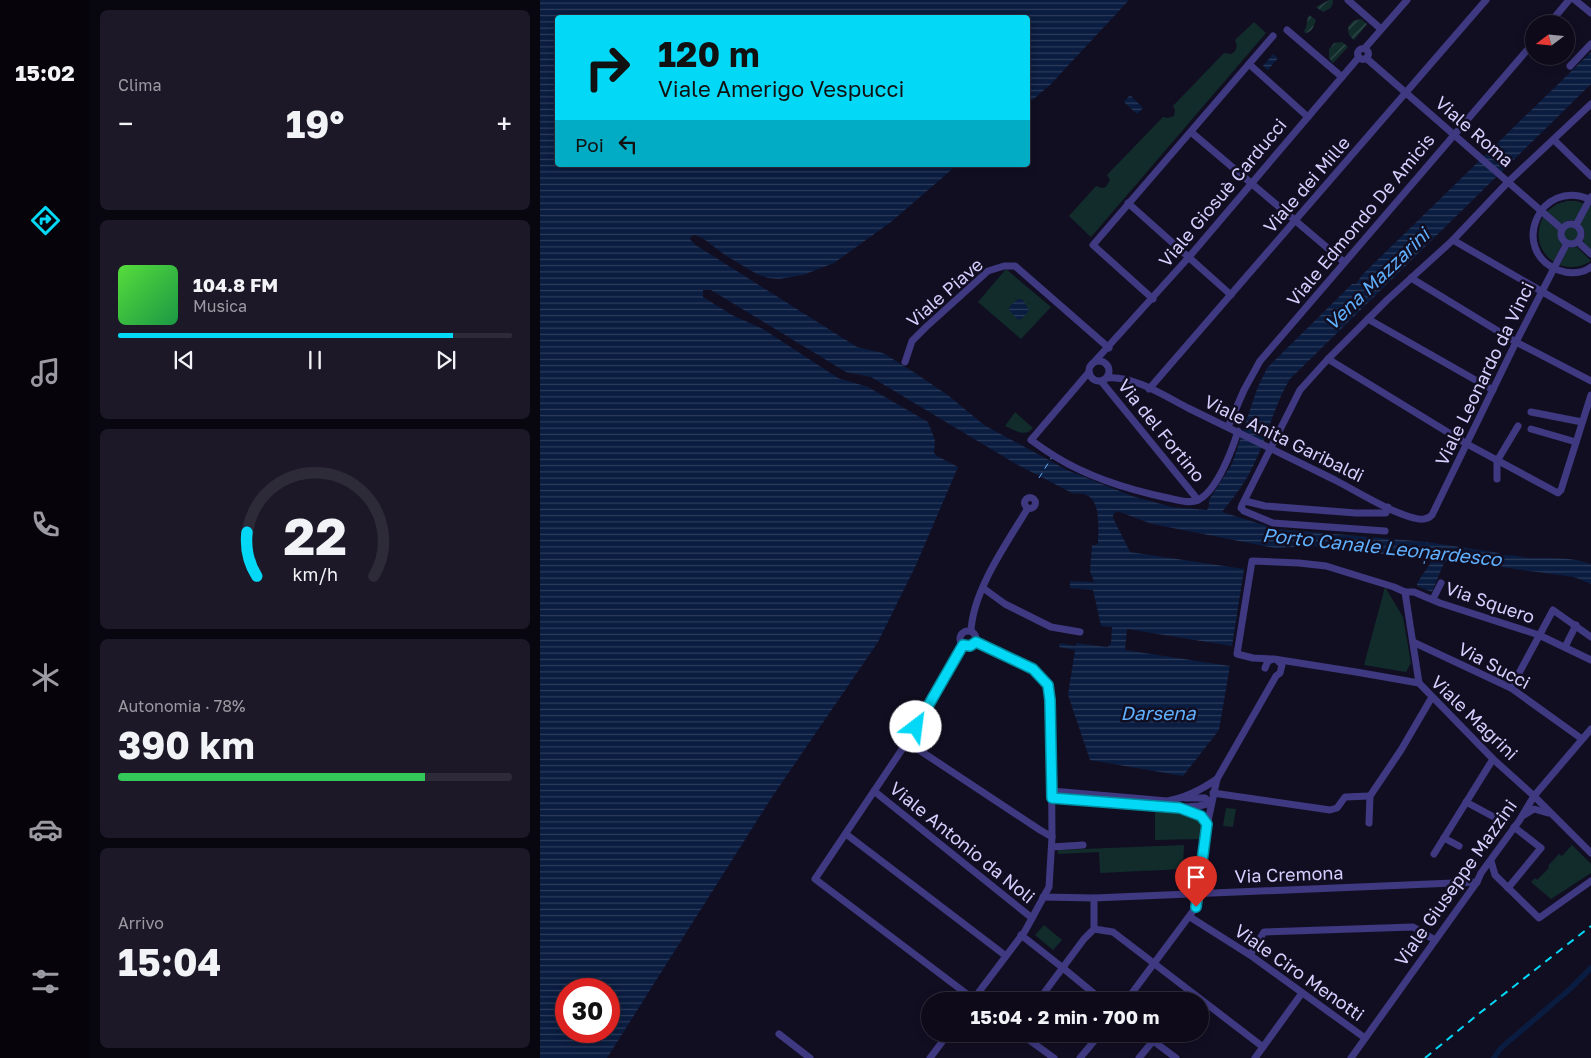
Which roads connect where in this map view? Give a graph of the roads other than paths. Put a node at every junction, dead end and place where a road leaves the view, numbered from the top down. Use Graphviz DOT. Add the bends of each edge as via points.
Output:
graph roads {
  1 [pos="1348,0"];
  2 [pos="1407,0"];
  3 [pos="1486,0"];
  4 [pos="1570,0"];
  5 [pos="1575,0"];
  6 [pos="1591,13"];
  7 [pos="1557,15"];
  8 [pos="1381,29"];
  9 [pos="1287,30"];
  10 [pos="1273,36"];
  11 [pos="1591,44"];
  12 [pos="1525,52"];
  13 [pos="1363,58"];
  14 [pos="1249,64"];
  15 [pos="1570,66"];
  16 [pos="1342,77"];
  17 [pos="1406,93"];
  18 [pos="1591,104"];
  19 [pos="1308,117"];
  20 [pos="1191,132"];
  21 [pos="1454,134"];
  22 [pos="1554,140"];
  23 [pos="1591,176"];
  24 [pos="1507,180"];
  25 [pos="1251,184"];
  26 [pos="1591,199"];
  27 [pos="1128,203"];
  28 [pos="1540,211"];
  29 [pos="1295,221"];
  30 [pos="1576,225"];
  31 [pos="1562,229"];
  32 [pos="1453,240"];
  33 [pos="1578,242"];
  34 [pos="1567,243"];
  35 [pos="1591,254"];
  36 [pos="1189,257"];
  37 [pos="1344,262"];
  38 [pos="1591,268"];
  39 [pos="1554,269"];
  40 [pos="1411,278"];
  41 [pos="1543,291"];
  42 [pos="1231,295"];
  43 [pos="1153,299"];
  44 [pos="1368,320"];
  45 [pos="1591,320"];
  46 [pos="1516,342"];
  47 [pos="1108,348"];
  48 [pos="1328,359"];
  49 [pos="1095,361"];
  50 [pos="905,362"];
  51 [pos="1108,366"];
  52 [pos="1089,372"];
  53 [pos="1104,379"];
  54 [pos="1127,380"];
  55 [pos="1591,381"];
  56 [pos="1149,389"];
  57 [pos="1493,390"];
  58 [pos="1591,395"];
  59 [pos="1531,412"];
  60 [pos="1582,422"];
  61 [pos="1518,426"];
  62 [pos="1228,428"];
  63 [pos="1531,428"];
  64 [pos="1238,432"];
  65 [pos="1576,442"];
  66 [pos="1467,444"];
  67 [pos="1268,446"];
  68 [pos="1497,461"];
  69 [pos="1497,479"];
  70 [pos="1198,500"];
  71 [pos="1243,504"];
  72 [pos="1388,507"];
  73 [pos="1028,508"];
  74 [pos="1429,518"];
  75 [pos="1385,531"];
  76 [pos="1441,583"];
  77 [pos="983,588"];
  78 [pos="1405,592"];
  79 [pos="1414,592"];
  80 [pos="1433,599"];
  81 [pos="1408,607"];
  82 [pos="1576,626"];
  83 [pos="971,631"];
  84 [pos="1080,632"];
  85 [pos="1539,635"];
  86 [pos="1591,637"];
  87 [pos="976,642"];
  88 [pos="1413,642"];
  89 [pos="963,645"];
  90 [pos="1565,648"];
  91 [pos="1253,658"];
  92 [pos="1275,660"];
  93 [pos="1591,660"];
  94 [pos="1296,664"];
  95 [pos="1265,668"];
  96 [pos="1276,674"];
  97 [pos="1419,683"];
  98 [pos="1511,688"];
  99 [pos="1432,697"];
  100 [pos="1591,729"];
  101 [pos="1582,739"];
  102 [pos="907,742"];
  103 [pos="1493,759"];
  104 [pos="1217,779"];
  105 [pos="874,791"];
  106 [pos="1213,793"];
  107 [pos="1052,794"];
  108 [pos="1370,796"];
  109 [pos="1534,796"];
  110 [pos="1182,799"];
  111 [pos="1142,802"];
  112 [pos="1466,802"];
  113 [pos="1211,803"];
  114 [pos="1180,808"];
  115 [pos="1492,816"];
  116 [pos="1556,818"];
  117 [pos="1519,821"];
  118 [pos="1369,823"];
  119 [pos="1207,824"];
  120 [pos="1514,828"];
  121 [pos="846,834"];
  122 [pos="1052,837"];
  123 [pos="1444,838"];
  124 [pos="1083,845"];
  125 [pos="1459,846"];
  126 [pos="1052,847"];
  127 [pos="1591,853"];
  128 [pos="1434,854"];
  129 [pos="1491,861"];
  130 [pos="1495,875"];
  131 [pos="1477,881"];
  132 [pos="1591,881"];
  133 [pos="1508,888"];
  134 [pos="1199,894"];
  135 [pos="1043,897"];
  136 [pos="1094,898"];
  137 [pos="1190,917"];
  138 [pos="1032,918"];
  139 [pos="1094,929"];
  140 [pos="1021,935"];
  141 [pos="1435,940"];
  142 [pos="1250,955"];
  143 [pos="1006,956"];
  144 [pos="1156,964"];
  145 [pos="1063,968"];
  146 [pos="962,992"];
  147 [pos="980,992"];
  148 [pos="1045,992"];
  149 [pos="1091,992"];
  150 [pos="1133,992"];
  151 [pos="1302,993"];
  152 [pos="779,1034"];
  153 [pos="1365,1038"];
  154 [pos="942,1042"];
  155 [pos="1032,1042"];
  156 [pos="1093,1042"];
  157 [pos="1152,1042"];
  158 [pos="1154,1042"];
  159 [pos="1263,1047"];
  160 [pos="810,1058"];
  161 [pos="931,1058"];
  162 [pos="1054,1058"];
  163 [pos="1080,1058"];
  164 [pos="1140,1058"];
  165 [pos="1176,1058"];
  166 [pos="1255,1058"];
  167 [pos="1351,1058"];
  1 -- 8 [label="street"];
  2 -- 8 [label="street"];
  3 -- 17 [label="street, Viale dei Mille"];
  4 -- 7 [label="street"];
  5 -- 6 [label="street"];
  8 -- 13 [label="street" via="1365,48 1368,52"];
  9 -- 16 [label="street"];
  10 -- 14 [label="street"];
  11 -- 15 [label="street"];
  12 -- 21 [label="street, Viale Edmondo De Amicis"];
  13 -- 16 [label="street, Viale Giosuè Carducci"];
  13 -- 17 [label="street, Viale Roma"];
  14 -- 19 [label="street"];
  14 -- 20 [label="street"];
  16 -- 19 [label="street, Viale Giosuè Carducci"];
  17 -- 21 [label="street, Viale Roma"];
  17 -- 29 [label="street, Viale dei Mille"];
  18 -- 22 [label="street"];
  19 -- 25 [label="street, Viale Giosuè Carducci"];
  20 -- 25 [label="street"];
  20 -- 27 [label="street"];
  21 -- 24 [label="street, Viale Roma"];
  21 -- 37 [label="street, Viale Edmondo De Amicis"];
  22 -- 23 [label="street"];
  22 -- 24 [label="street"];
  24 -- 28 [label="street, Viale Roma"];
  24 -- 32 [label="street"];
  25 -- 29 [label="street"];
  25 -- 36 [label="street, Viale Giosuè Carducci"];
  26 -- 28 [label="street" via="1568,195 1553,200"];
  26 -- 30 [label="street"];
  27 -- 36 [label="street"];
  27 -- 43 [label="street" via="1093,244"];
  28 -- 31 [label="street, Viale Roma"];
  28 -- 39 [label="street" via="1533,228 1535,247"];
  29 -- 37 [label="street"];
  29 -- 42 [label="street, Viale dei Mille"];
  30 -- 31 [label="street" via="1570,224"];
  30 -- 33 [label="street" via="1582,233"];
  31 -- 34 [label="street" via="1562,237"];
  32 -- 40 [label="street"];
  32 -- 41 [label="street"];
  33 -- 34 [label="street"];
  33 -- 35 [label="street"];
  34 -- 39 [label="street, Viale Leonardo da Vinci"];
  36 -- 42 [label="street"];
  36 -- 43 [label="street, Viale Giosuè Carducci"];
  37 -- 62 [label="street, Viale Edmondo De Amicis" via="1260,361"];
  38 -- 39 [label="street" via="1575,273"];
  39 -- 41 [label="street, Viale Leonardo da Vinci"];
  40 -- 44 [label="street"];
  40 -- 46 [label="street"];
  41 -- 45 [label="street"];
  41 -- 46 [label="street, Viale Leonardo da Vinci"];
  42 -- 56 [label="street, Viale dei Mille"];
  43 -- 47 [label="street, Viale Giosuè Carducci"];
  44 -- 48 [label="street"];
  44 -- 57 [label="street"];
  46 -- 55 [label="street"];
  46 -- 57 [label="street, Viale Leonardo da Vinci"];
  47 -- 49 [label="street, Viale Giosuè Carducci"];
  47 -- 50 [label="street, Viale Piave" via="1015,266 1004,266 988,271 926,327 912,342"];
  47 -- 51 [label="street"];
  48 -- 66 [label="street"];
  48 -- 67 [label="street" via="1300,390"];
  49 -- 51 [label="street" via="1102,361"];
  49 -- 52 [label="street"];
  51 -- 53 [label="street" via="1109,372"];
  51 -- 54 [label="street, Viale Anita Garibaldi"];
  52 -- 53 [label="street" via="1092,378"];
  52 -- 70 [label="street" via="1031,440 1058,458 1128,488 1188,502"];
  53 -- 54 [label="street, Viale Anita Garibaldi"];
  53 -- 70 [label="street, Via del Fortino"];
  54 -- 56 [label="street, Viale Anita Garibaldi"];
  56 -- 62 [label="street, Viale Anita Garibaldi"];
  57 -- 66 [label="street, Viale Leonardo da Vinci"];
  58 -- 60 [label="street"];
  59 -- 60 [label="street"];
  60 -- 65 [label="street"];
  61 -- 68 [label="street"];
  62 -- 64 [label="street, Viale Anita Garibaldi"];
  63 -- 65 [label="street"];
  64 -- 67 [label="street, Viale Anita Garibaldi"];
  64 -- 70 [label="street" via="1229,458 1211,488"];
  65 -- 68 [label="street" via="1559,493"];
  66 -- 68 [label="street"];
  66 -- 74 [label="street, Viale Leonardo da Vinci"];
  67 -- 71 [label="street"];
  67 -- 72 [label="street, Viale Anita Garibaldi"];
  68 -- 69 [label="street"];
  71 -- 72 [label="street" via="1356,513 1386,512"];
  71 -- 75 [label="street" via="1249,513 1273,523"];
  72 -- 74 [label="street, Viale Anita Garibaldi" via="1413,518"];
  73 -- 77 [label="street"];
  76 -- 80 [label="street"];
  77 -- 83 [label="street" via="972,618"];
  77 -- 84 [label="street" via="1005,604 1051,627"];
  78 -- 79 [label="street, Via Squero"];
  78 -- 81 [label="street"];
  78 -- 91 [label="street, Viale Magrini" via="1326,566 1252,561 1237,654"];
  79 -- 80 [label="street, Via Squero"];
  79 -- 81 [label="street"];
  80 -- 85 [label="street, Via Squero"];
  81 -- 88 [label="street"];
  82 -- 85 [label="street" via="1553,610"];
  82 -- 86 [label="street"];
  82 -- 90 [label="street"];
  83 -- 87 [label="street"];
  83 -- 89 [label="street" via="961,635"];
  85 -- 90 [label="street, Via Squero"];
  85 -- 98 [label="street"];
  87 -- 89 [label="street" via="970,646"];
  87 -- 107 [label="street" via="1033,669 1048,685"];
  88 -- 97 [label="street"];
  88 -- 98 [label="street, Via Succi"];
  89 -- 102 [label="street"];
  90 -- 93 [label="street, Via Squero"];
  91 -- 92 [label="street, Viale Magrini"];
  91 -- 95 [label="street, Viale Magrini"];
  92 -- 94 [label="street, Viale Magrini"];
  92 -- 95 [label="street" via="1268,661"];
  92 -- 96 [label="street" via="1282,665"];
  94 -- 96 [label="street"];
  94 -- 97 [label="street, Viale Magrini"];
  95 -- 96 [label="street" via="1266,672"];
  96 -- 104 [label="street"];
  97 -- 99 [label="street, Viale Magrini"];
  98 -- 101 [label="street, Via Succi"];
  99 -- 103 [label="street, Viale Magrini"];
  99 -- 108 [label="street" via="1402,750"];
  100 -- 101 [label="street, Viale Giuseppe Mazzini"];
  101 -- 109 [label="street, Viale Giuseppe Mazzini"];
  102 -- 105 [label="street"];
  102 -- 122 [label="street"];
  103 -- 109 [label="street, Viale Magrini"];
  103 -- 112 [label="street"];
  104 -- 106 [label="street"];
  104 -- 110 [label="street"];
  105 -- 121 [label="street"];
  105 -- 138 [label="street, Viale Antonio da Noli"];
  106 -- 108 [label="street" via="1330,810 1337,808 1345,797"];
  106 -- 113 [label="street"];
  107 -- 111 [label="street"];
  107 -- 122 [label="street"];
  108 -- 118 [label="street"];
  109 -- 116 [label="street, Viale Magrini"];
  109 -- 117 [label="street, Viale Giuseppe Mazzini"];
  110 -- 111 [label="street"];
  110 -- 113 [label="street" via="1205,798"];
  111 -- 114 [label="street"];
  112 -- 115 [label="street"];
  112 -- 123 [label="street"];
  113 -- 114 [label="street"];
  113 -- 119 [label="street"];
  114 -- 119 [label="street" via="1201,816"];
  116 -- 117 [label="street" via="1534,809"];
  116 -- 127 [label="street, Viale Magrini"];
  117 -- 120 [label="street, Viale Giuseppe Mazzini"];
  119 -- 134 [label="street"];
  120 -- 129 [label="street, Viale Giuseppe Mazzini"];
  120 -- 133 [label="street" via="1541,848"];
  121 -- 143 [label="street"];
  121 -- 146 [label="street" via="815,879"];
  122 -- 126 [label="street"];
  123 -- 125 [label="street"];
  123 -- 128 [label="street"];
  124 -- 126 [label="street"];
  126 -- 135 [label="street" via="1049,887"];
  129 -- 130 [label="street"];
  129 -- 131 [label="street, Viale Giuseppe Mazzini"];
  130 -- 131 [label="street, Via Cremona" via="1488,874"];
  130 -- 133 [label="street"];
  131 -- 134 [label="street, Via Cremona"];
  131 -- 141 [label="street, Viale Giuseppe Mazzini"];
  132 -- 133 [label="street" via="1539,918"];
  134 -- 136 [label="street, Via Cremona"];
  134 -- 137 [label="street"];
  135 -- 136 [label="street, Via Cremona"];
  135 -- 138 [label="street"];
  136 -- 139 [label="street"];
  137 -- 142 [label="street, Viale Ciro Menotti"];
  137 -- 144 [label="street"];
  138 -- 140 [label="street"];
  139 -- 144 [label="street" via="1113,932"];
  139 -- 145 [label="street"];
  140 -- 143 [label="street"];
  140 -- 145 [label="street"];
  141 -- 142 [label="street" via="1413,927 1264,932"];
  141 -- 153 [label="street, Viale Giuseppe Mazzini"];
  142 -- 151 [label="street, Viale Ciro Menotti"];
  143 -- 147 [label="street"];
  144 -- 150 [label="street"];
  144 -- 159 [label="street"];
  145 -- 148 [label="street"];
  145 -- 149 [label="street"];
  151 -- 153 [label="street, Viale Ciro Menotti"];
  151 -- 159 [label="street"];
  152 -- 160 [label="street"];
  153 -- 167 [label="street, Viale Giuseppe Mazzini"];
  154 -- 161 [label="street"];
  155 -- 162 [label="street"];
  156 -- 163 [label="street"];
  157 -- 164 [label="street"];
  158 -- 165 [label="street"];
  159 -- 166 [label="street"];
}
